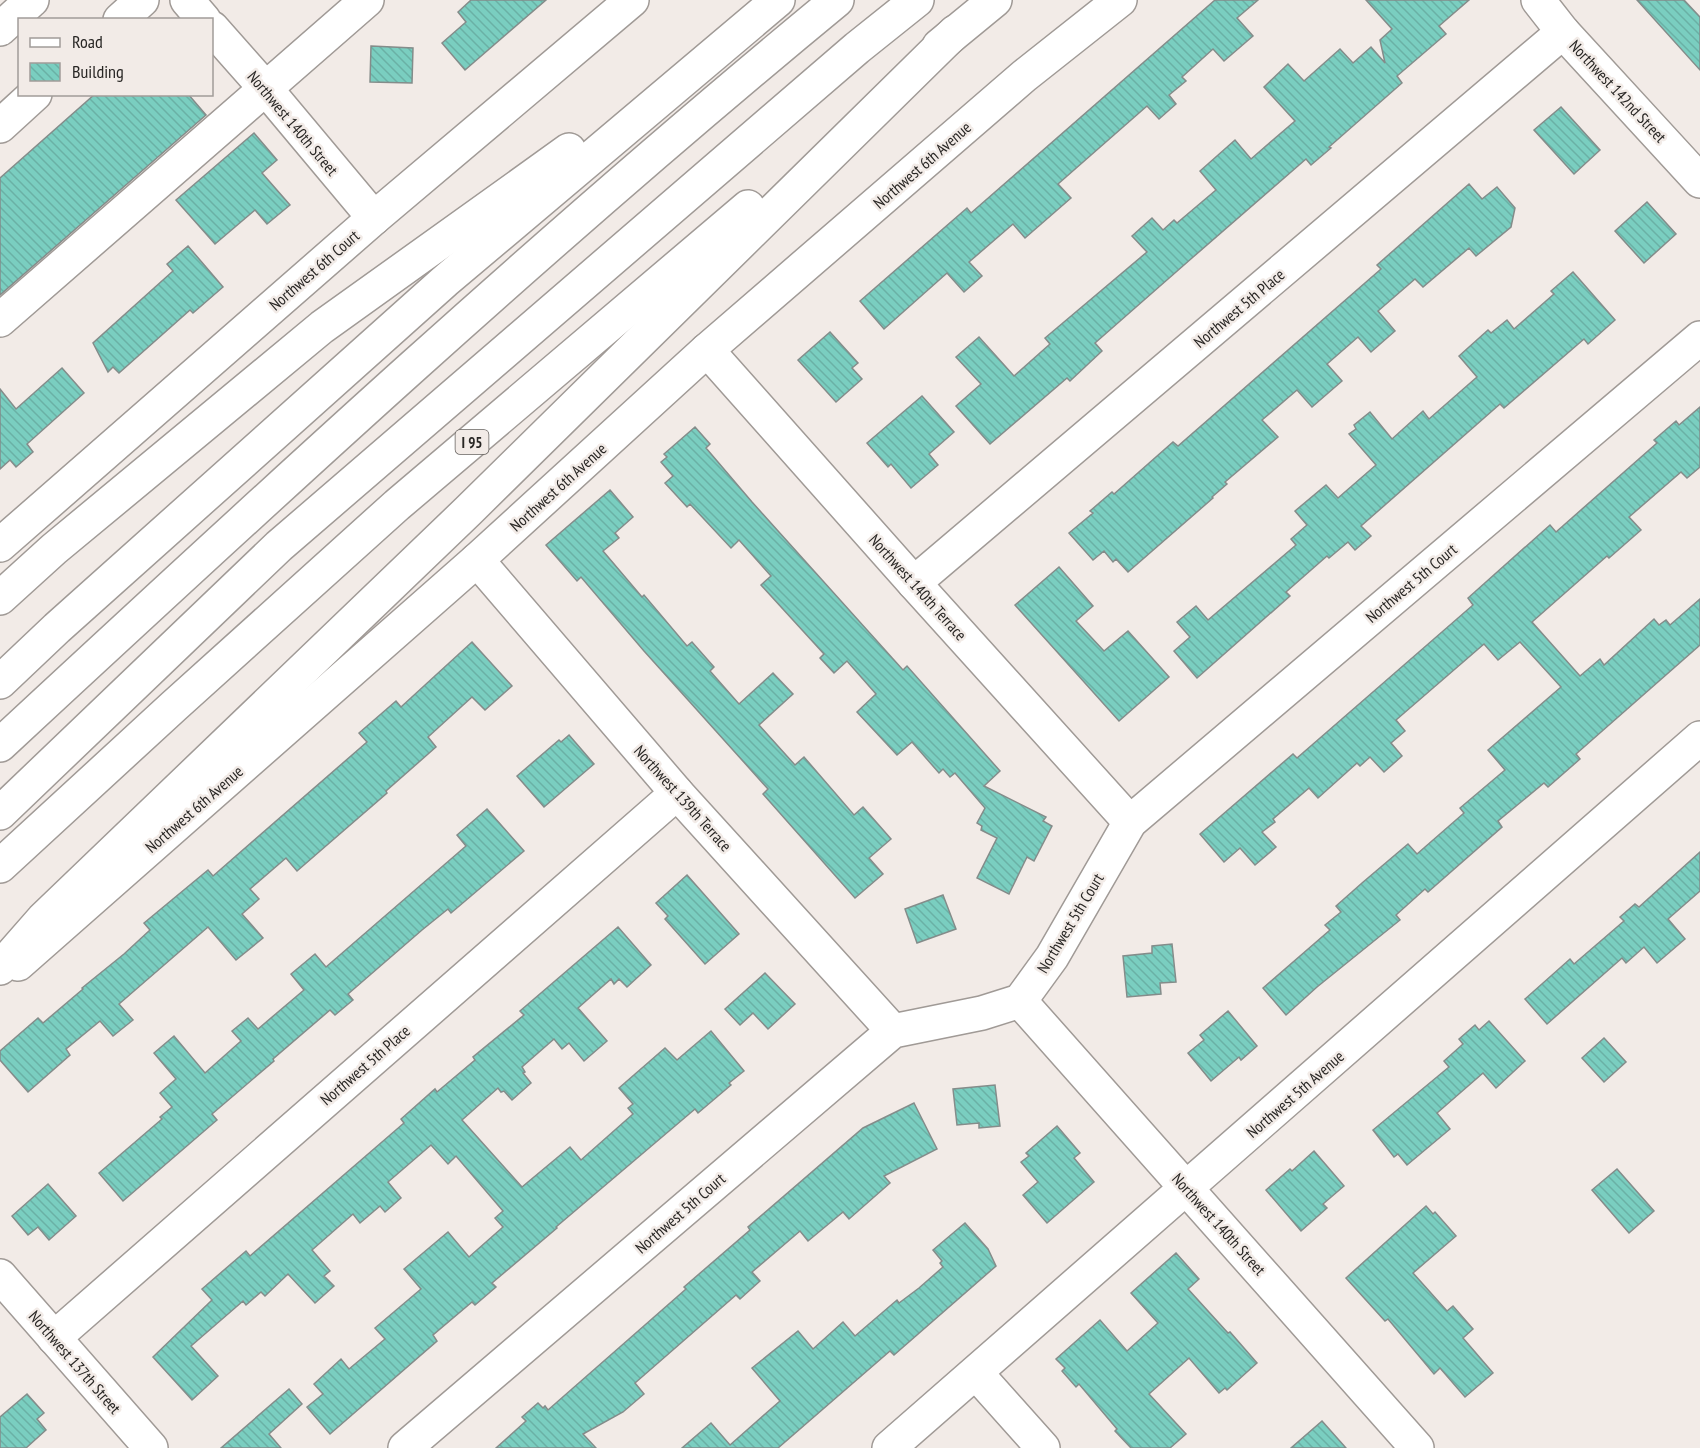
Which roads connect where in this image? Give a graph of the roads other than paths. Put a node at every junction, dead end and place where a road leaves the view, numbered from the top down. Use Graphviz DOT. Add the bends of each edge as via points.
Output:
graph roads {
  1 [pos="32,0"];
  2 [pos="142,0"];
  3 [pos="187,0"];
  4 [pos="367,0"];
  5 [pos="632,0"];
  6 [pos="778,0"];
  7 [pos="837,0"];
  8 [pos="917,0"];
  9 [pos="995,0"];
  10 [pos="1120,0"];
  11 [pos="1538,0"];
  12 [pos="122,18"];
  13 [pos="202,18"];
  14 [pos="0,28"];
  15 [pos="213,29"];
  16 [pos="956,32"];
  17 [pos="1563,32"];
  18 [pos="266,89"];
  19 [pos="32,96"];
  20 [pos="2,119"];
  21 [pos="1700,181"];
  22 [pos="374,218"];
  23 [pos="0,320"];
  24 [pos="1700,338"];
  25 [pos="707,350"];
  26 [pos="0,545"];
  27 [pos="477,560"];
  28 [pos="914,583"];
  29 [pos="0,598"];
  30 [pos="0,682"];
  31 [pos="1700,738"];
  32 [pos="0,745"];
  33 [pos="676,793"];
  34 [pos="0,813"];
  35 [pos="1130,822"];
  36 [pos="0,866"];
  37 [pos="0,968"];
  38 [pos="0,980"];
  39 [pos="1020,1000"];
  40 [pos="893,1031"];
  41 [pos="1187,1188"];
  42 [pos="0,1276"];
  43 [pos="54,1338"];
  44 [pos="976,1373"];
  45 [pos="151,1448"];
  46 [pos="405,1448"];
  47 [pos="889,1448"];
  48 [pos="1043,1448"];
  49 [pos="1417,1448"];
  1 -- 14 [label="main road"];
  2 -- 12 [label="main road"];
  3 -- 13 [label="main road"];
  4 -- 18 [label="main road"];
  5 -- 22 [label="main road, Northwest 6th Court"];
  6 -- 29 [label="main road" via="322,327"];
  6 -- 30 [label="main road" via="444,281"];
  7 -- 32 [label="main road" via="533,258"];
  8 -- 34 [label="main road" via="279,546"];
  9 -- 16 [label="main road, I 95"];
  10 -- 25 [label="main road, Northwest 6th Avenue" via="1024,76"];
  11 -- 17 [label="main road, Northwest 142nd Street"];
  15 -- 18 [label="main road, Northwest 140th Street"];
  16 -- 36 [label="main road, I 95" via="398,505"];
  16 -- 37 [label="main road" via="468,511 43,919"];
  17 -- 21 [label="main road, Northwest 142nd Street"];
  17 -- 28 [label="main road, Northwest 5th Place"];
  18 -- 22 [label="main road, Northwest 140th Street"];
  18 -- 23 [label="main road"];
  19 -- 20 [label="main road"];
  22 -- 26 [label="main road, Northwest 6th Court"];
  24 -- 35 [label="main road, Northwest 5th Court"];
  25 -- 27 [label="main road, Northwest 6th Avenue"];
  25 -- 28 [label="main road, Northwest 140th Terrace"];
  27 -- 33 [label="main road, Northwest 139th Terrace"];
  27 -- 38 [label="main road, Northwest 6th Avenue"];
  28 -- 35 [label="main road, Northwest 140th Terrace"];
  31 -- 41 [label="main road, Northwest 5th Avenue"];
  33 -- 40 [label="main road, Northwest 139th Terrace"];
  33 -- 43 [label="main road, Northwest 5th Place"];
  35 -- 39 [label="main road, Northwest 5th Court" via="1052,957"];
  39 -- 40 [label="main road, Northwest 5th Court" via="982,1013"];
  39 -- 41 [label="main road, Northwest 140th Street"];
  40 -- 46 [label="main road, Northwest 5th Court"];
  41 -- 44 [label="main road, Northwest 5th Avenue"];
  41 -- 49 [label="main road, Northwest 140th Street"];
  42 -- 43 [label="main road, Northwest 137th Street"];
  43 -- 45 [label="main road, Northwest 137th Street"];
  44 -- 47 [label="main road, Northwest 5th Avenue"];
  44 -- 48 [label="main road"];
}
